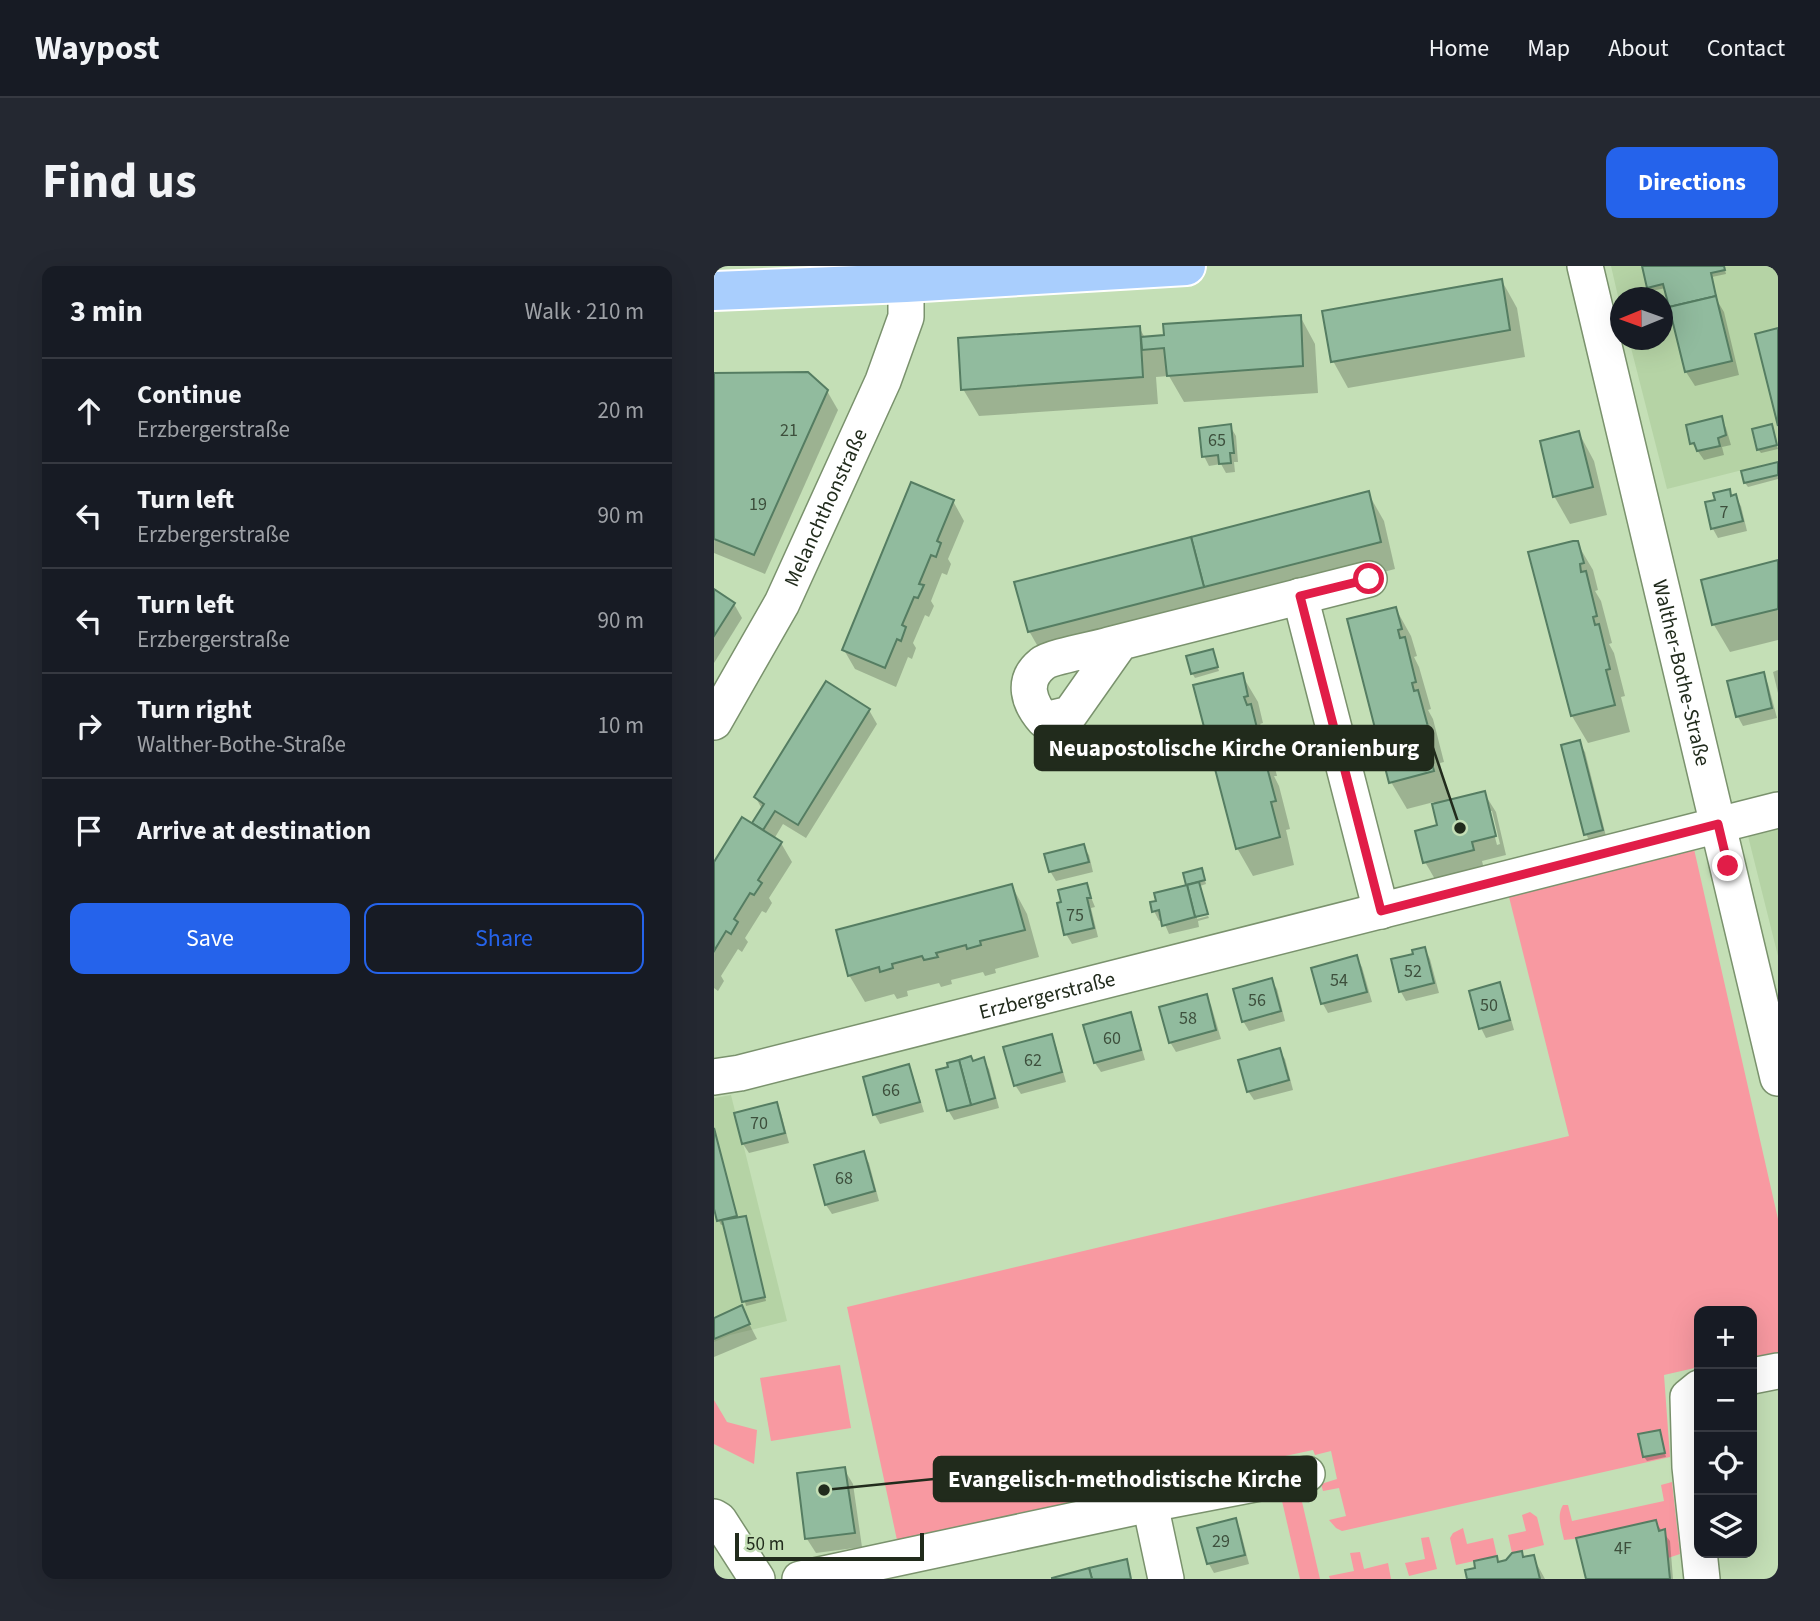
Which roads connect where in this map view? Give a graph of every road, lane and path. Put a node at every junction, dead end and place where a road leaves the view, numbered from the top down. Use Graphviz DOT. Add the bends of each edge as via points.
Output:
graph roads {
  1 [pos="1186,266"];
  2 [pos="1585,266"];
  3 [pos="906,283"];
  4 [pos="714,291"];
  5 [pos="1369,579"];
  6 [pos="1300,596"];
  7 [pos="1120,642"];
  8 [pos="714,722"];
  9 [pos="1778,810"];
  10 [pos="1718,824"];
  11 [pos="1381,911"];
  12 [pos="714,1077"];
  13 [pos="1778,1078"];
  14 [pos="1778,1371"];
  15 [pos="1757,1375"];
  16 [pos="1694,1392"];
  17 [pos="1307,1474"];
  18 [pos="1150,1504"];
  19 [pos="714,1517"];
  20 [pos="757,1579"];
  21 [pos="800,1579"];
  22 [pos="1167,1579"];
  23 [pos="1702,1579"];
  1 -- 3 [label="main road"];
  2 -- 10 [label="street, Walther-Bothe-Straße"];
  3 -- 4 [label="main road"];
  3 -- 8 [label="street, Melanchthonstraße" via="906,317 883,381 782,603"];
  5 -- 6 [label="street"];
  6 -- 7 [label="street"];
  6 -- 11 [label="street"];
  9 -- 10 [label="street, Erzbergerstraße"];
  10 -- 11 [label="street, Erzbergerstraße"];
  10 -- 13 [label="street, Walther-Bothe-Straße"];
  11 -- 12 [label="street, Erzbergerstraße"];
  14 -- 15 [label="street"];
  16 -- 23 [label="street" via="1688,1397 1690,1467"];
  17 -- 18 [label="street"];
  18 -- 21 [label="street"];
  18 -- 22 [label="street"];
  19 -- 20 [label="street"];
}
